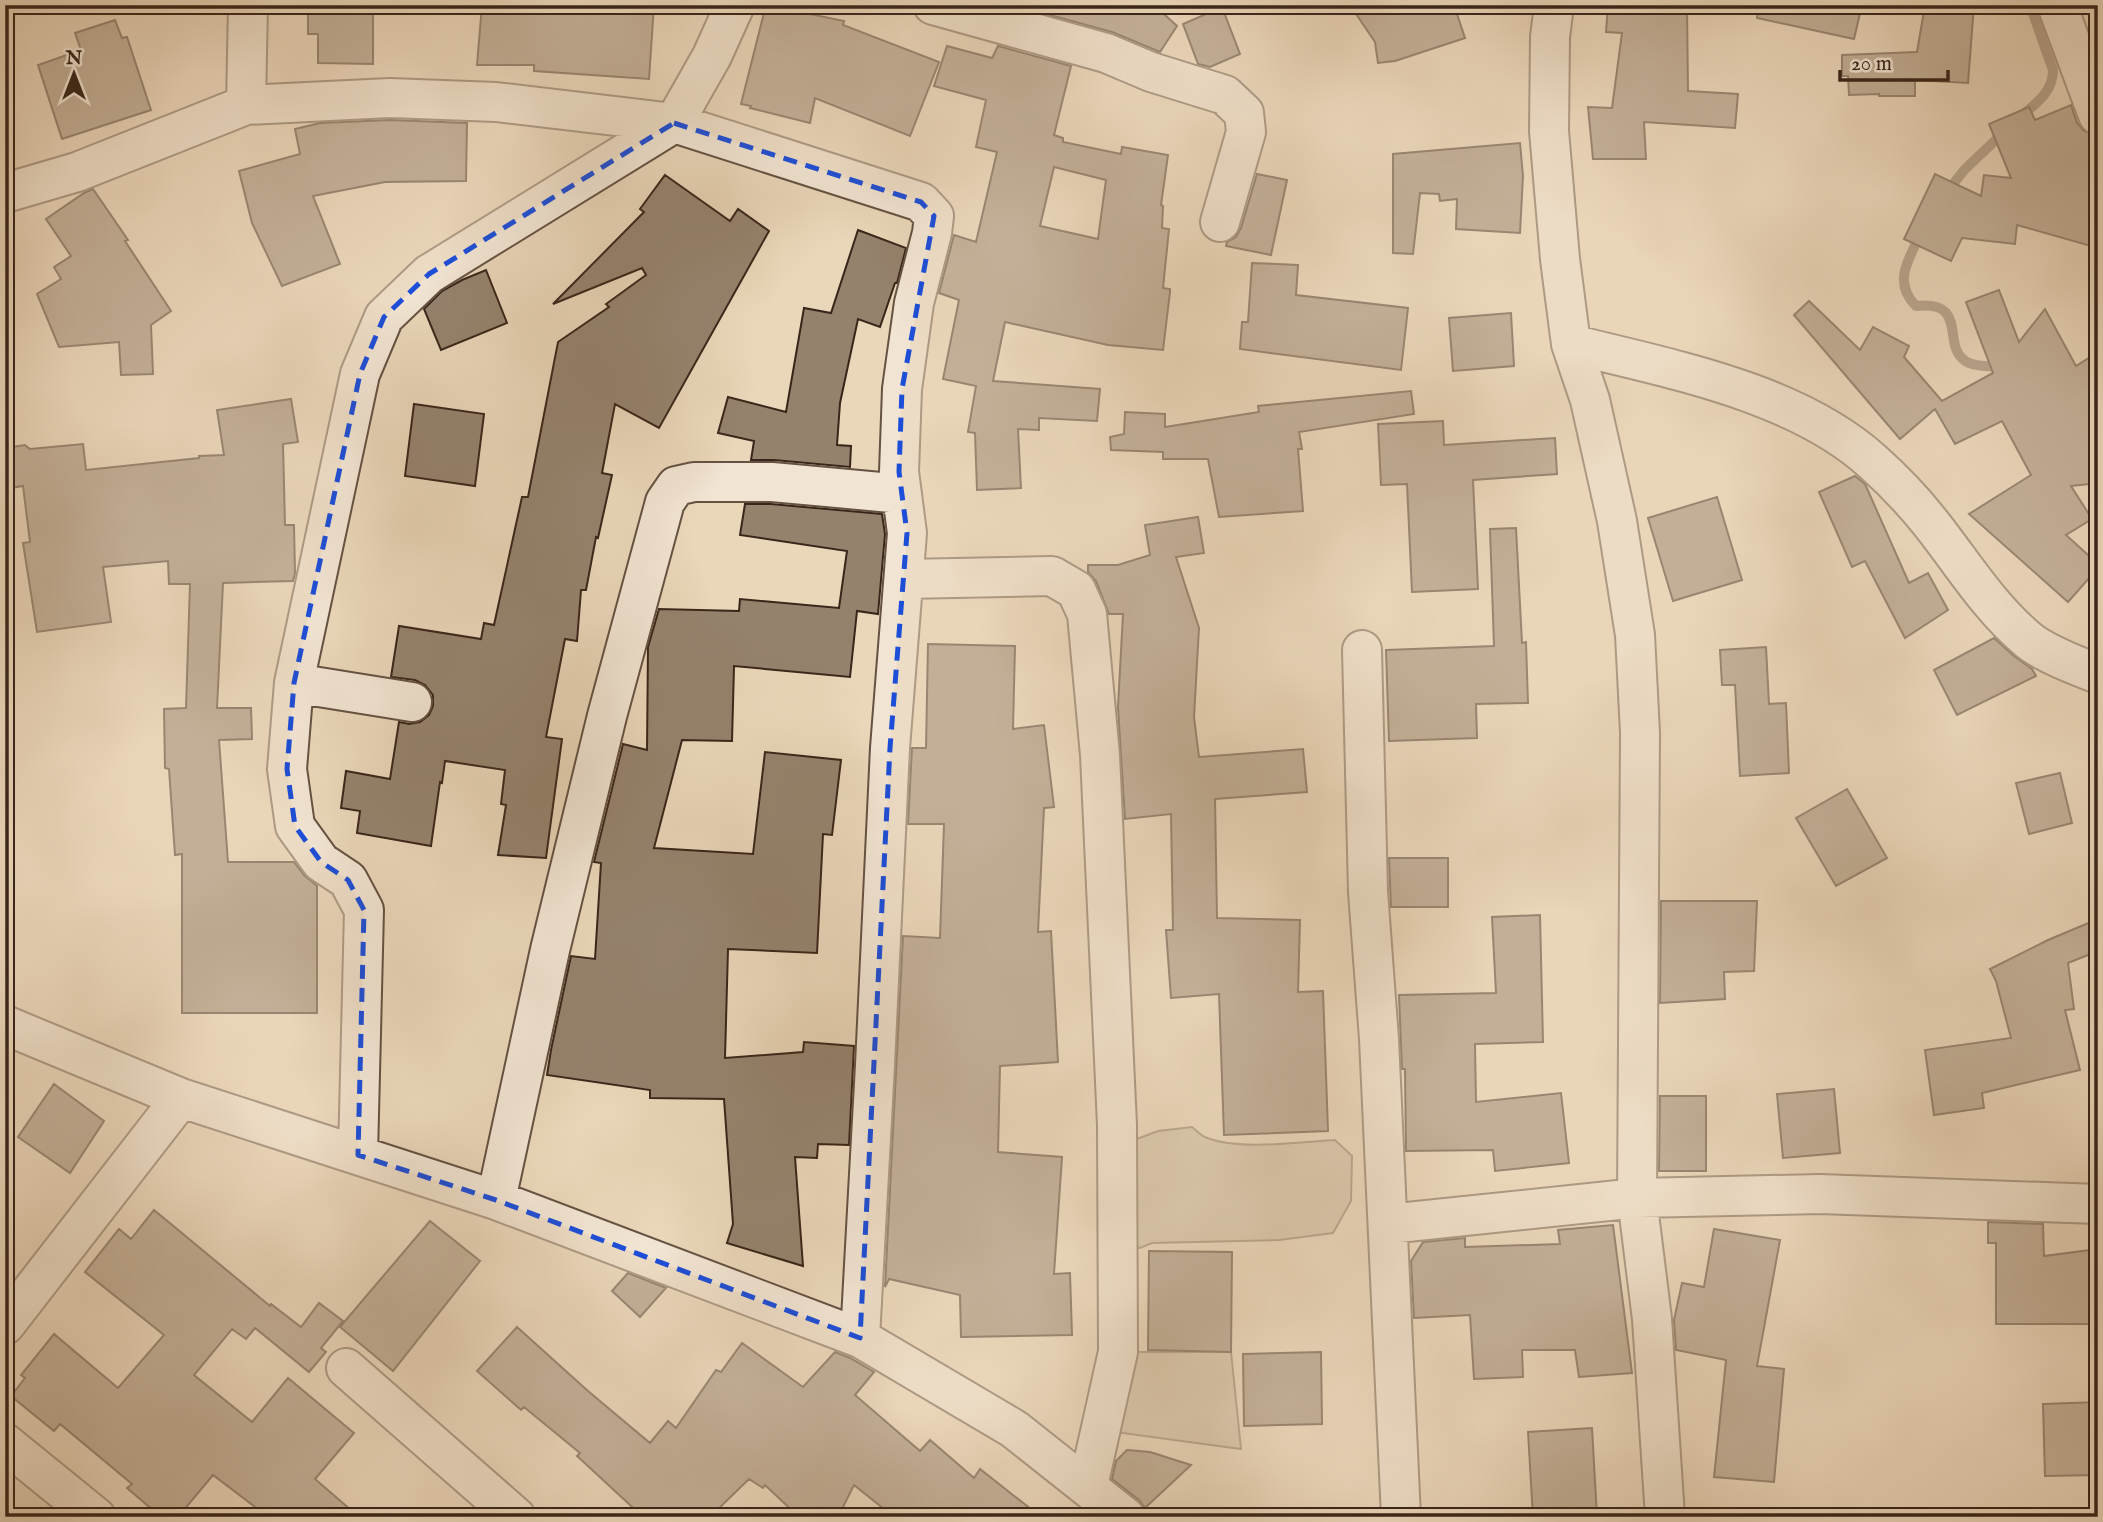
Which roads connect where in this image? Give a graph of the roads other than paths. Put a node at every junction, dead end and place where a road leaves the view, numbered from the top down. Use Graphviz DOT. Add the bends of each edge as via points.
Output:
graph roads {
  1 [pos="248,5"];
  2 [pos="735,5"];
  3 [pos="933,5"];
  4 [pos="1554,5"];
  5 [pos="2057,5"];
  6 [pos="995,13"];
  7 [pos="246,105"];
  8 [pos="2098,115"];
  9 [pos="674,123"];
  10 [pos="5,193"];
  11 [pos="1220,222"];
  12 [pos="1571,344"];
  13 [pos="902,494"];
  14 [pos="904,579"];
  15 [pos="1362,650"];
  16 [pos="2098,674"];
  17 [pos="293,683"];
  18 [pos="412,702"];
  19 [pos="5,1025"];
  20 [pos="181,1098"];
  21 [pos="358,1155"];
  22 [pos="1637,1198"];
  23 [pos="496,1200"];
  24 [pos="2098,1204"];
  25 [pos="1388,1224"];
  26 [pos="5,1325"];
  27 [pos="860,1338"];
  28 [pos="346,1368"];
  29 [pos="5,1443"];
  30 [pos="1088,1486"];
  31 [pos="96,1517"];
  32 [pos="516,1517"];
  33 [pos="1125,1517"];
  34 [pos="1401,1517"];
  35 [pos="1665,1517"];
  1 -- 7 [label="street"];
  2 -- 9 [label="street"];
  3 -- 6 [label="street"];
  4 -- 12 [label="street" via="1549,131"];
  5 -- 8 [label="street"];
  6 -- 11 [label="street" via="1225,94 1244,113 1246,132"];
  7 -- 9 [label="street" via="390,98 496,102"];
  7 -- 10 [label="street" via="77,172"];
  9 -- 13 [label="street" via="921,202 934,216 902,389"];
  9 -- 17 [label="street" via="429,274 384,317 360,374"];
  12 -- 16 [label="street" via="1742,391 1819,422 1874,462 1927,519 1991,604 2029,641"];
  12 -- 22 [label="street" via="1590,400 1617,521 1635,635 1640,733"];
  13 -- 14 [label="street" via="907,533"];
  13 -- 23 [label="street" via="772,482 694,482 676,486 665,502 547,963"];
  14 -- 27 [label="street" via="890,748"];
  14 -- 30 [label="street" via="1052,576 1076,590 1087,614 1100,755 1117,1111 1118,1339"];
  15 -- 25 [label="street" via="1368,892"];
  17 -- 18 [label="street"];
  17 -- 21 [label="street" via="287,769 295,827 321,862 348,880 364,910"];
  19 -- 20 [label="street"];
  20 -- 21 [label="street"];
  20 -- 26 [label="street"];
  21 -- 23 [label="street"];
  22 -- 24 [label="street" via="1820,1194"];
  22 -- 25 [label="street"];
  22 -- 35 [label="street" via="1652,1319"];
  23 -- 27 [label="street"];
  25 -- 34 [label="street"];
  27 -- 30 [label="street" via="1014,1429"];
  28 -- 32 [label="street"];
  29 -- 31 [label="street"];
  30 -- 33 [label="street"];
}
